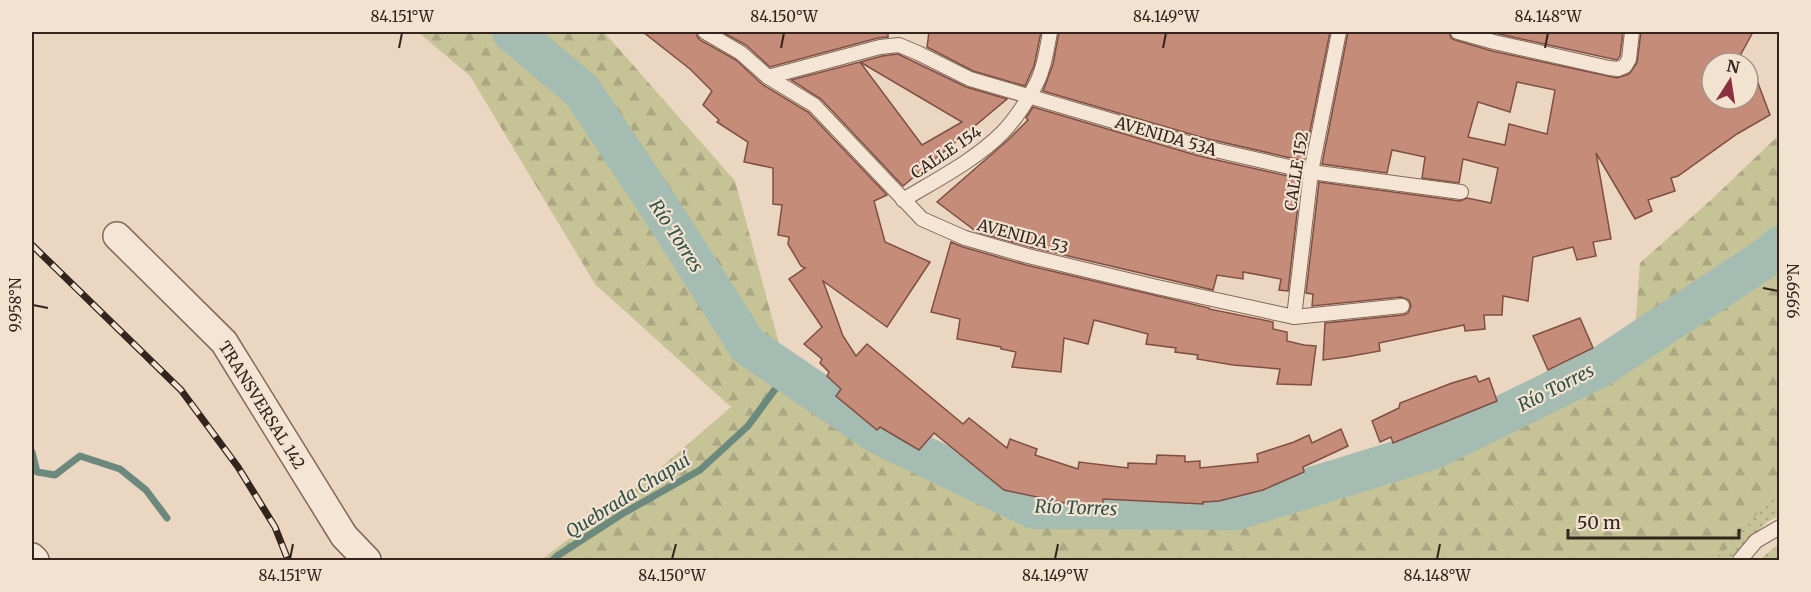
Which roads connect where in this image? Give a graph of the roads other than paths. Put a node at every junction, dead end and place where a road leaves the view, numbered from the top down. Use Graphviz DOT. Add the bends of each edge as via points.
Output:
graph roads {
  1 [pos="705,32"];
  2 [pos="1050,32"];
  3 [pos="1339,32"];
  4 [pos="1458,32"];
  5 [pos="1632,32"];
  6 [pos="768,76"];
  7 [pos="1029,96"];
  8 [pos="1311,172"];
  9 [pos="1461,192"];
  10 [pos="903,200"];
  11 [pos="117,236"];
  12 [pos="1402,306"];
  13 [pos="1294,317"];
  14 [pos="1779,527"];
  15 [pos="32,557"];
  16 [pos="35,561"];
  17 [pos="367,561"];
  18 [pos="1740,561"];
  1 -- 6 [label="lane, AVENIDA 53" via="741,53"];
  2 -- 7 [label="lane, CALLE 154" via="1039,78"];
  3 -- 8 [label="lane, CALLE 152"];
  4 -- 5 [label="lane" via="1618,69 1629,59"];
  6 -- 7 [label="lane, AVENIDA 53A" via="898,45 970,79"];
  6 -- 10 [label="lane, AVENIDA 53" via="814,105"];
  7 -- 8 [label="lane, AVENIDA 53A" via="1202,147"];
  7 -- 10 [label="lane, CALLE 154" via="988,146"];
  8 -- 9 [label="lane, AVENIDA 53A"];
  8 -- 13 [label="lane, CALLE 152"];
  10 -- 13 [label="lane, AVENIDA 53" via="922,219 964,238 1146,285"];
  11 -- 17 [label="street, TRANSVERSAL 142" via="224,342 344,536"];
  12 -- 13 [label="lane, AVENIDA 53"];
  14 -- 18 [label="lane" via="1756,541"];
  15 -- 16 [label="street"];
}
